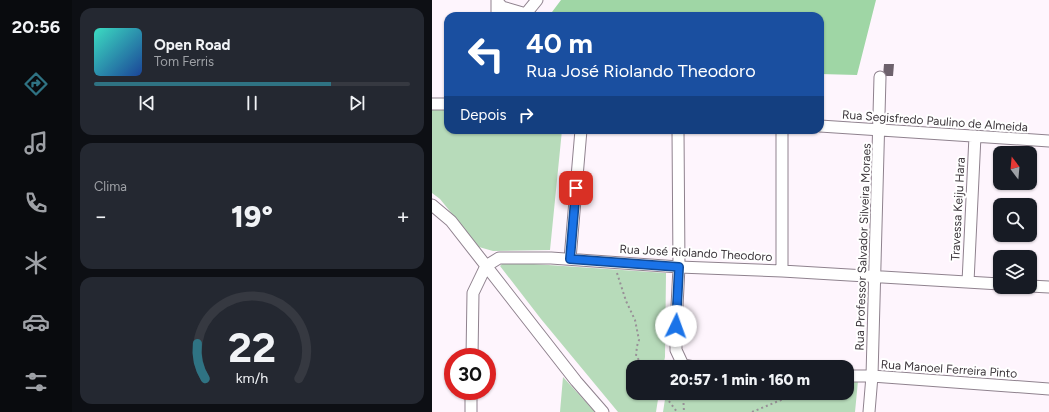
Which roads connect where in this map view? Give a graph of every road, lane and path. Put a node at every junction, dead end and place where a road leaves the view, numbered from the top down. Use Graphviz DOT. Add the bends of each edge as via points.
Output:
graph roads {
  1 [pos="537,0"];
  2 [pos="497,1"];
  3 [pos="497,12"];
  4 [pos="516,12"];
  5 [pos="527,12"];
  6 [pos="880,77"];
  7 [pos="432,104"];
  8 [pos="444,104"];
  9 [pos="824,126"];
  10 [pos="879,130"];
  11 [pos="582,134"];
  12 [pos="678,134"];
  13 [pos="782,134"];
  14 [pos="975,136"];
  15 [pos="1049,141"];
  16 [pos="432,205"];
  17 [pos="570,259"];
  18 [pos="613,262"];
  19 [pos="486,266"];
  20 [pos="679,267"];
  21 [pos="782,270"];
  22 [pos="875,276"];
  23 [pos="968,282"];
  24 [pos="993,284"];
  25 [pos="1037,286"];
  26 [pos="1049,287"];
  27 [pos="472,348"];
  28 [pos="639,360"];
  29 [pos="681,360"];
  30 [pos="854,376"];
  31 [pos="872,376"];
  32 [pos="1049,389"];
  33 [pos="471,400"];
  34 [pos="668,400"];
  35 [pos="684,400"];
  36 [pos="781,400"];
  37 [pos="471,412"];
  38 [pos="603,412"];
  39 [pos="677,412"];
  40 [pos="684,412"];
  41 [pos="752,412"];
  42 [pos="869,412"];
  1 -- 5 [label="street"];
  2 -- 3 [label="street"];
  2 -- 4 [label="street" via="502,7"];
  6 -- 10 [label="street, Rua Professor Salvador Silveira Moraes"];
  7 -- 8 [label="street"];
  9 -- 10 [label="street, Rua Segisfredo Paulino de Almeida"];
  10 -- 14 [label="street, Rua Segisfredo Paulino de Almeida"];
  10 -- 22 [label="street, Rua Professor Salvador Silveira Moraes"];
  11 -- 17 [label="street"];
  12 -- 20 [label="street"];
  13 -- 21 [label="street"];
  14 -- 15 [label="street, Rua Segisfredo Paulino de Almeida"];
  14 -- 23 [label="street, Travessa Keiju Hara"];
  16 -- 19 [label="street" via="451,221"];
  17 -- 18 [label="street, Rua José Riolando Theodoro"];
  17 -- 19 [label="street, Rua José Riolando Theodoro" via="499,258"];
  18 -- 20 [label="street, Rua José Riolando Theodoro"];
  18 -- 28 [label="path" via="635,320 640,340 636,356"];
  19 -- 27 [label="street" via="473,293"];
  19 -- 38 [label="street"];
  20 -- 21 [label="street, Rua José Riolando Theodoro"];
  20 -- 29 [label="street" via="676,350"];
  21 -- 22 [label="street, Rua José Riolando Theodoro"];
  22 -- 23 [label="street, Rua José Riolando Theodoro"];
  22 -- 31 [label="street, Rua Professor Salvador Silveira Moraes"];
  23 -- 24 [label="street, Rua José Riolando Theodoro"];
  25 -- 26 [label="street"];
  30 -- 31 [label="street, Rua Manoel Ferreira Pinto"];
  31 -- 32 [label="street, Rua Manoel Ferreira Pinto"];
  31 -- 42 [label="street, Rua Professor Salvador Silveira Moraes"];
  33 -- 37 [label="street"];
  34 -- 39 [label="path"];
  35 -- 40 [label="path"];
  36 -- 41 [label="path"];
}
